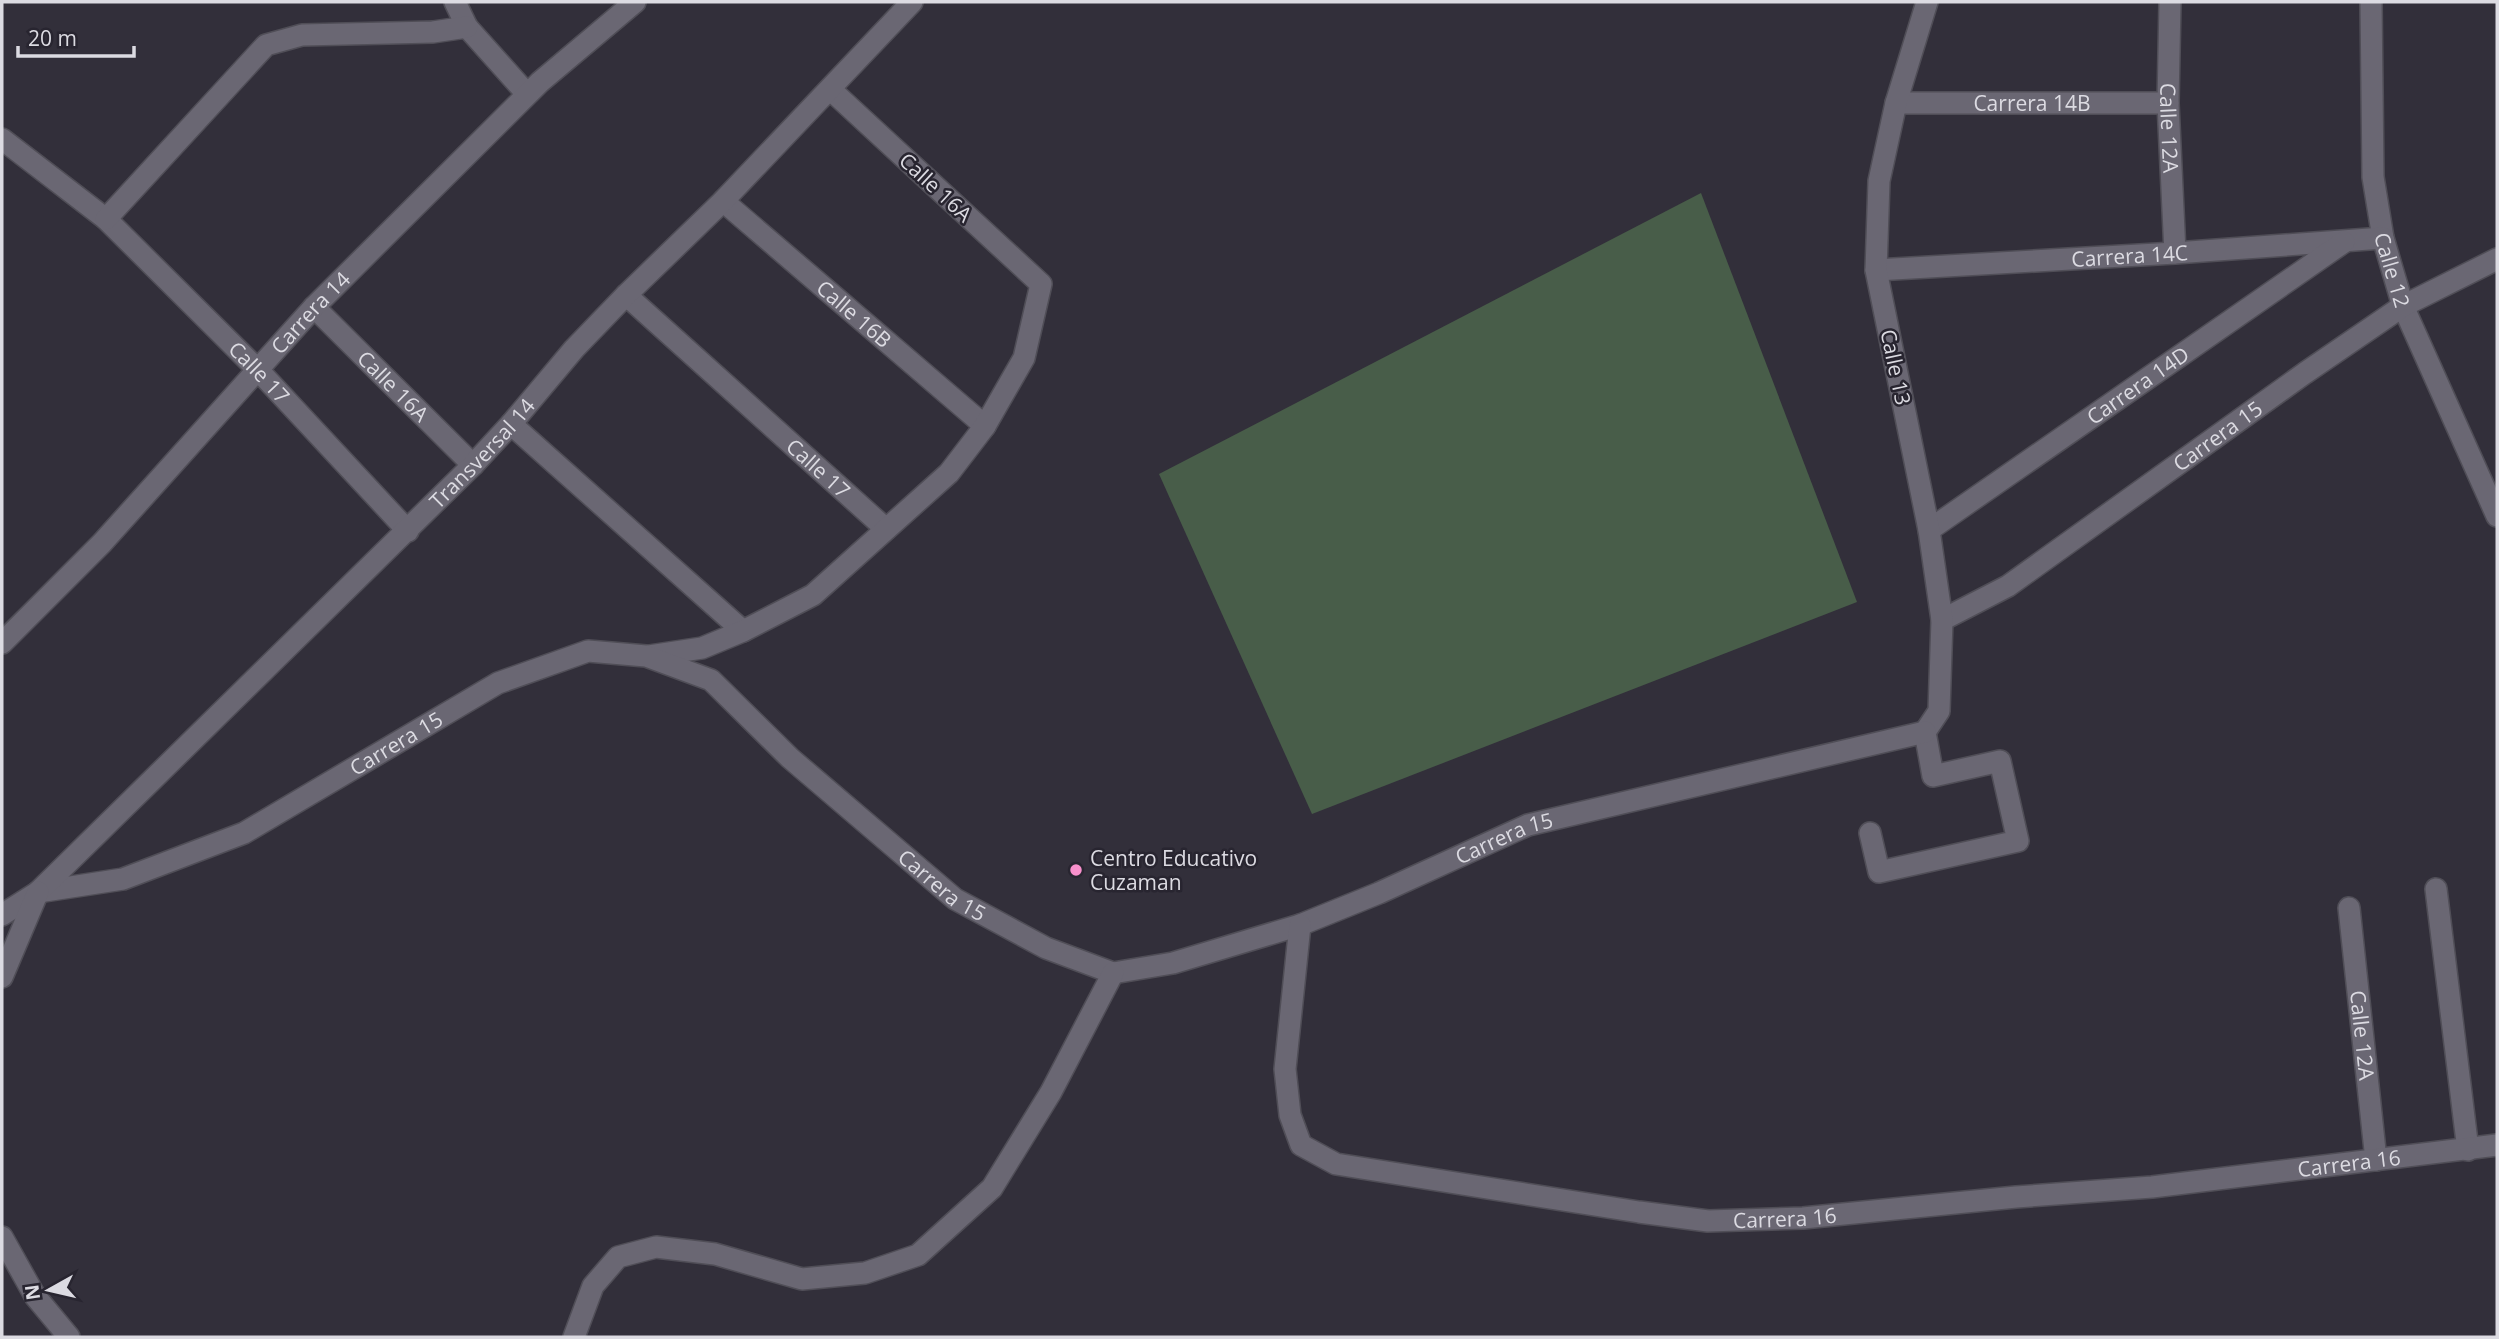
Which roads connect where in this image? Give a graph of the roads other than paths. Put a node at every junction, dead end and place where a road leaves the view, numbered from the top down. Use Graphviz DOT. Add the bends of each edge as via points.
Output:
graph roads {
  1 [pos="455,2"];
  2 [pos="635,2"];
  3 [pos="912,2"];
  4 [pos="1927,2"];
  5 [pos="2170,2"];
  6 [pos="2371,2"];
  7 [pos="467,27"];
  8 [pos="831,90"];
  9 [pos="527,94"];
  10 [pos="1896,103"];
  11 [pos="2168,103"];
  12 [pos="2,139"];
  13 [pos="723,201"];
  14 [pos="106,219"];
  15 [pos="2383,238"];
  16 [pos="2346,240"];
  17 [pos="2175,253"];
  18 [pos="2497,258"];
  19 [pos="1876,270"];
  20 [pos="626,295"];
  21 [pos="2403,306"];
  22 [pos="314,307"];
  23 [pos="258,370"];
  24 [pos="512,424"];
  25 [pos="985,426"];
  26 [pos="473,465"];
  27 [pos="2497,516"];
  28 [pos="886,530"];
  29 [pos="1929,530"];
  30 [pos="408,531"];
  31 [pos="1942,620"];
  32 [pos="743,631"];
  33 [pos="2,643"];
  34 [pos="646,656"];
  35 [pos="1925,732"];
  36 [pos="1870,833"];
  37 [pos="2436,889"];
  38 [pos="38,892"];
  39 [pos="2349,908"];
  40 [pos="2,915"];
  41 [pos="1300,925"];
  42 [pos="1113,973"];
  43 [pos="2,977"];
  44 [pos="2497,1145"];
  45 [pos="2468,1150"];
  46 [pos="2376,1160"];
  47 [pos="2,1237"];
  48 [pos="69,1337"];
  49 [pos="574,1337"];
  1 -- 7 [label="street"];
  2 -- 9 [label="street, Carrera 14"];
  3 -- 8 [label="street, Transversal 14"];
  4 -- 10 [label="street, Calle 13"];
  5 -- 11 [label="street, Calle 12A"];
  6 -- 15 [label="street, Calle 12" via="2373,177"];
  7 -- 9 [label="street"];
  7 -- 14 [label="street" via="433,32 302,34 266,45"];
  8 -- 13 [label="street, Transversal 14"];
  8 -- 25 [label="street, Calle 16A" via="1041,284 1024,358"];
  9 -- 22 [label="street, Carrera 14"];
  10 -- 11 [label="street, Carrera 14B"];
  10 -- 19 [label="street, Calle 13" via="1879,181"];
  11 -- 17 [label="street, Calle 12A"];
  12 -- 14 [label="street, Calle 17"];
  13 -- 20 [label="street, Transversal 14"];
  13 -- 25 [label="street, Calle 16B"];
  14 -- 23 [label="street, Calle 17"];
  15 -- 16 [label="street, Carrera 14C"];
  15 -- 21 [label="street, Calle 12"];
  16 -- 17 [label="street, Carrera 14C"];
  16 -- 29 [label="street, Carrera 14D"];
  17 -- 19 [label="street, Carrera 14C"];
  18 -- 21 [label="street, Carrera 15"];
  19 -- 29 [label="street, Calle 13"];
  20 -- 24 [label="street, Transversal 14"];
  20 -- 28 [label="street, Calle 17"];
  21 -- 27 [label="street, Calle 12"];
  21 -- 31 [label="street, Carrera 15" via="2008,586"];
  22 -- 23 [label="street, Carrera 14"];
  22 -- 26 [label="street, Calle 16A"];
  23 -- 30 [label="street, Calle 17"];
  23 -- 33 [label="street, Carrera 14" via="102,543"];
  24 -- 26 [label="street, Transversal 14"];
  24 -- 32 [label="street"];
  25 -- 28 [label="street" via="949,473"];
  26 -- 30 [label="street, Transversal 14"];
  28 -- 32 [label="street" via="813,595"];
  29 -- 31 [label="street, Calle 13"];
  30 -- 38 [label="street, Transversal 14"];
  31 -- 35 [label="street, Calle 13" via="1939,711"];
  32 -- 34 [label="street" via="702,648"];
  34 -- 38 [label="street, Carrera 15" via="588,651 498,683 244,833 123,879"];
  34 -- 42 [label="street, Carrera 15" via="711,680 790,758 955,899 1046,948"];
  35 -- 36 [label="street" via="1933,776 2000,761 2018,841 1879,872"];
  35 -- 41 [label="street, Carrera 15" via="1528,825"];
  37 -- 45 [label="street"];
  38 -- 40 [label="street"];
  38 -- 43 [label="street"];
  39 -- 46 [label="street, Calle 12A"];
  41 -- 42 [label="street, Carrera 15" via="1173,963"];
  41 -- 46 [label="street, Carrera 16" via="1284,1069 1290,1115 1301,1145 1336,1164 1708,1221 1803,1218 2151,1187"];
  42 -- 49 [label="street" via="1051,1092 992,1188 918,1255 865,1273 802,1279 715,1254 656,1247 618,1257 593,1286"];
  44 -- 45 [label="street, Carrera 16"];
  45 -- 46 [label="street, Carrera 16"];
  47 -- 48 [label="street" via="35,1296"];
}
